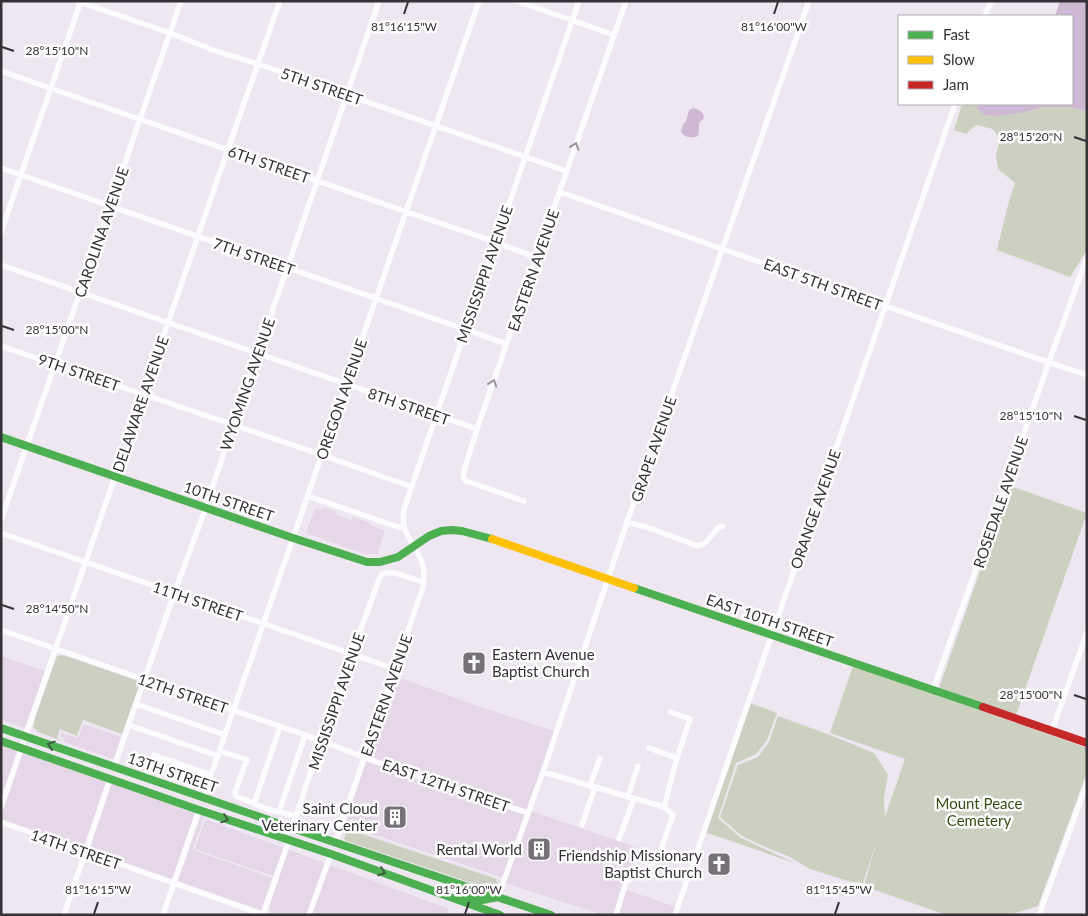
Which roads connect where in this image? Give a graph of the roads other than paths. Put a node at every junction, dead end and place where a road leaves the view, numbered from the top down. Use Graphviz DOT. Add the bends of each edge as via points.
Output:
graph roads {
  1 [pos="181,1"];
  2 [pos="280,1"];
  3 [pos="379,1"];
  4 [pos="479,1"];
  5 [pos="517,1"];
  6 [pos="579,1"];
  7 [pos="626,1"];
  8 [pos="809,1"];
  9 [pos="990,1"];
  10 [pos="80,2"];
  11 [pos="985,15"];
  12 [pos="572,21"];
  13 [pos="170,33"];
  14 [pos="614,35"];
  15 [pos="258,64"];
  16 [pos="1,71"];
  17 [pos="51,89"];
  18 [pos="347,95"];
  19 [pos="955,105"];
  20 [pos="141,119"];
  21 [pos="436,125"];
  22 [pos="228,149"];
  23 [pos="525,157"];
  24 [pos="1,168"];
  25 [pos="566,171"];
  26 [pos="21,175"];
  27 [pos="317,181"];
  28 [pos="560,192"];
  29 [pos="110,206"];
  30 [pos="406,212"];
  31 [pos="1,232"];
  32 [pos="198,236"];
  33 [pos="496,242"];
  34 [pos="724,248"];
  35 [pos="1087,257"];
  36 [pos="537,258"];
  37 [pos="1,265"];
  38 [pos="287,267"];
  39 [pos="80,292"];
  40 [pos="376,298"];
  41 [pos="886,306"];
  42 [pos="168,323"];
  43 [pos="465,329"];
  44 [pos="507,344"];
  45 [pos="1,346"];
  46 [pos="257,353"];
  47 [pos="1049,362"];
  48 [pos="55,364"];
  49 [pos="1087,374"];
  50 [pos="346,384"];
  51 [pos="144,395"];
  52 [pos="436,414"];
  53 [pos="233,425"];
  54 [pos="477,429"];
  55 [pos="1,437"];
  56 [pos="27,446"];
  57 [pos="322,455"];
  58 [pos="115,476"];
  59 [pos="412,487"];
  60 [pos="308,496"];
  61 [pos="524,501"];
  62 [pos="206,507"];
  63 [pos="1,520"];
  64 [pos="627,522"];
  65 [pos="404,526"];
  66 [pos="724,526"];
  67 [pos="444,531"];
  68 [pos="1,533"];
  69 [pos="293,538"];
  70 [pos="414,547"];
  71 [pos="86,562"];
  72 [pos="608,579"];
  73 [pos="424,582"];
  74 [pos="174,594"];
  75 [pos="264,624"];
  76 [pos="1,630"];
  77 [pos="1087,632"];
  78 [pos="772,635"];
  79 [pos="56,649"];
  80 [pos="352,655"];
  81 [pos="394,669"];
  82 [pos="144,679"];
  83 [pos="933,690"];
  84 [pos="136,704"];
  85 [pos="233,710"];
  86 [pos="670,712"];
  87 [pos="128,725"];
  88 [pos="280,727"];
  89 [pos="1,728"];
  90 [pos="1052,731"];
  91 [pos="305,735"];
  92 [pos="26,736"];
  93 [pos="225,736"];
  94 [pos="1,741"];
  95 [pos="322,741"];
  96 [pos="1087,743"];
  97 [pos="22,748"];
  98 [pos="649,748"];
  99 [pos="219,753"];
  100 [pos="364,756"];
  101 [pos="600,758"];
  102 [pos="677,758"];
  103 [pos="60,761"];
  104 [pos="638,766"];
  105 [pos="114,767"];
  106 [pos="542,772"];
  107 [pos="211,775"];
  108 [pos="146,778"];
  109 [pos="110,779"];
  110 [pos="1087,783"];
  111 [pos="592,787"];
  112 [pos="148,792"];
  113 [pos="631,797"];
  114 [pos="203,798"];
  115 [pos="254,804"];
  116 [pos="1,807"];
  117 [pos="664,807"];
  118 [pos="199,810"];
  119 [pos="279,812"];
  120 [pos="528,813"];
  121 [pos="296,816"];
  122 [pos="1,822"];
  123 [pos="276,823"];
  124 [pos="582,824"];
  125 [pos="292,828"];
  126 [pos="261,831"];
  127 [pos="619,839"];
  128 [pos="288,840"];
  129 [pos="335,843"];
  130 [pos="85,852"];
  131 [pos="331,854"];
  132 [pos="409,867"];
  133 [pos="401,879"];
  134 [pos="174,883"];
  135 [pos="498,897"];
  136 [pos="64,915"];
  137 [pos="163,915"];
  138 [pos="263,915"];
  139 [pos="309,915"];
  140 [pos="500,915"];
  141 [pos="551,915"];
  142 [pos="616,915"];
  143 [pos="674,915"];
  144 [pos="1040,915"];
  1 -- 13 [label="street, CAROLINA AVENUE"];
  2 -- 15 [label="street, DELAWARE AVENUE"];
  3 -- 18 [label="street, WYOMING AVENUE"];
  4 -- 21 [label="street, OREGON AVENUE"];
  5 -- 12 [label="street"];
  6 -- 12 [label="street, MISSISSIPPI AVENUE"];
  7 -- 14 [label="street, EASTERN AVENUE"];
  8 -- 34 [label="street, GRAPE AVENUE"];
  9 -- 11 [label="street"];
  10 -- 13 [label="street, 5TH STREET"];
  10 -- 17 [label="street"];
  12 -- 14 [label="street"];
  12 -- 23 [label="street, MISSISSIPPI AVENUE"];
  13 -- 15 [label="street, 5TH STREET"];
  13 -- 20 [label="street, CAROLINA AVENUE"];
  25 -- 14 [label="street, EASTERN AVENUE, one-way"];
  15 -- 18 [label="street, 5TH STREET"];
  15 -- 22 [label="street, DELAWARE AVENUE"];
  16 -- 17 [label="street, 6TH STREET"];
  17 -- 20 [label="street, 6TH STREET"];
  17 -- 26 [label="street"];
  18 -- 21 [label="street, 5TH STREET"];
  18 -- 27 [label="street, WYOMING AVENUE"];
  19 -- 41 [label="street, ORANGE AVENUE"];
  20 -- 22 [label="street, 6TH STREET"];
  20 -- 29 [label="street, CAROLINA AVENUE"];
  21 -- 23 [label="street, 5TH STREET"];
  21 -- 30 [label="street, OREGON AVENUE"];
  22 -- 27 [label="street, 6TH STREET"];
  22 -- 32 [label="street, DELAWARE AVENUE"];
  23 -- 25 [label="street, 5TH STREET"];
  23 -- 33 [label="street, MISSISSIPPI AVENUE"];
  24 -- 26 [label="street, 7TH STREET"];
  25 -- 28 [label="street, EASTERN AVENUE"];
  26 -- 29 [label="street, 7TH STREET"];
  26 -- 31 [label="street"];
  27 -- 30 [label="street, 6TH STREET"];
  27 -- 38 [label="street, WYOMING AVENUE"];
  28 -- 34 [label="street, EAST 5TH STREET"];
  28 -- 36 [label="street, EASTERN AVENUE"];
  29 -- 32 [label="street, 7TH STREET"];
  29 -- 39 [label="street, CAROLINA AVENUE"];
  30 -- 33 [label="street, 6TH STREET"];
  30 -- 40 [label="street, OREGON AVENUE"];
  32 -- 38 [label="street, 7TH STREET"];
  32 -- 42 [label="street, DELAWARE AVENUE"];
  33 -- 36 [label="street, 6TH STREET"];
  33 -- 43 [label="street, MISSISSIPPI AVENUE"];
  34 -- 41 [label="street, EAST 5TH STREET"];
  34 -- 64 [label="street, GRAPE AVENUE"];
  35 -- 47 [label="street, ROSEDALE AVENUE"];
  36 -- 44 [label="street, EASTERN AVENUE"];
  37 -- 39 [label="street, 8TH STREET"];
  38 -- 40 [label="street, 7TH STREET"];
  38 -- 46 [label="street, WYOMING AVENUE"];
  39 -- 42 [label="street, 8TH STREET"];
  39 -- 48 [label="street, CAROLINA AVENUE"];
  40 -- 43 [label="street, 7TH STREET"];
  40 -- 50 [label="street, OREGON AVENUE"];
  41 -- 47 [label="street, EAST 5TH STREET"];
  41 -- 78 [label="street, ORANGE AVENUE"];
  42 -- 46 [label="street, 8TH STREET"];
  42 -- 51 [label="street, DELAWARE AVENUE"];
  43 -- 44 [label="street, 7TH STREET"];
  43 -- 52 [label="street, MISSISSIPPI AVENUE"];
  54 -- 44 [label="street, EASTERN AVENUE, one-way"];
  45 -- 48 [label="street, 9TH STREET"];
  46 -- 50 [label="street, 8TH STREET"];
  46 -- 53 [label="street, WYOMING AVENUE"];
  47 -- 49 [label="street, EAST 5TH STREET"];
  47 -- 83 [label="street, ROSEDALE AVENUE"];
  48 -- 51 [label="street, 9TH STREET"];
  48 -- 56 [label="street, CAROLINA AVENUE"];
  50 -- 52 [label="street, 8TH STREET"];
  50 -- 57 [label="street, OREGON AVENUE"];
  51 -- 53 [label="street, 9TH STREET"];
  51 -- 58 [label="street, DELAWARE AVENUE"];
  52 -- 54 [label="street, 8TH STREET"];
  52 -- 59 [label="street, MISSISSIPPI AVENUE"];
  53 -- 57 [label="street, 9TH STREET"];
  53 -- 62 [label="street, WYOMING AVENUE"];
  54 -- 61 [label="street, EASTERN AVENUE" via="464,471 466,481"];
  55 -- 56 [label="main road, 10TH STREET"];
  56 -- 58 [label="main road, 10TH STREET"];
  56 -- 63 [label="street, CAROLINA AVENUE"];
  57 -- 59 [label="street, 9TH STREET"];
  57 -- 60 [label="street, OREGON AVENUE"];
  58 -- 62 [label="main road, 10TH STREET"];
  58 -- 71 [label="street, DELAWARE AVENUE"];
  59 -- 65 [label="street, MISSISSIPPI AVENUE" via="404,509"];
  60 -- 65 [label="street" via="398,527"];
  60 -- 69 [label="street, OREGON AVENUE"];
  62 -- 69 [label="main road, 10TH STREET"];
  62 -- 74 [label="street, WYOMING AVENUE"];
  64 -- 66 [label="street" via="698,546"];
  64 -- 72 [label="street, GRAPE AVENUE"];
  65 -- 70 [label="street"];
  67 -- 70 [label="main road, 10TH STREET" via="430,535"];
  67 -- 72 [label="main road, EAST 10TH STREET" via="473,533"];
  68 -- 71 [label="street, 11TH STREET"];
  69 -- 70 [label="main road, 10TH STREET" via="378,563 395,559"];
  69 -- 75 [label="street, OREGON AVENUE"];
  70 -- 73 [label="street, EASTERN AVENUE" via="422,560"];
  71 -- 74 [label="street, 11TH STREET"];
  71 -- 79 [label="street, DELAWARE AVENUE"];
  72 -- 78 [label="main road, EAST 10TH STREET"];
  72 -- 106 [label="street, GRAPE AVENUE"];
  73 -- 80 [label="street, MISSISSIPPI AVENUE" via="395,573 382,574"];
  73 -- 81 [label="street, EASTERN AVENUE"];
  74 -- 75 [label="street, 11TH STREET"];
  74 -- 82 [label="street, WYOMING AVENUE"];
  75 -- 80 [label="street, 11TH STREET"];
  75 -- 85 [label="street, OREGON AVENUE"];
  76 -- 79 [label="street, 12TH STREET"];
  77 -- 90 [label="street"];
  78 -- 83 [label="main road, EAST 10TH STREET"];
  78 -- 143 [label="street, ORANGE AVENUE"];
  79 -- 82 [label="street, 12TH STREET"];
  79 -- 92 [label="street, DELAWARE AVENUE"];
  80 -- 81 [label="street, 11TH STREET"];
  80 -- 95 [label="street, MISSISSIPPI AVENUE"];
  81 -- 100 [label="street, EASTERN AVENUE"];
  82 -- 84 [label="street, WYOMING AVENUE"];
  82 -- 85 [label="street, 12TH STREET"];
  83 -- 90 [label="main road, EAST 10TH STREET"];
  84 -- 87 [label="street, WYOMING AVENUE"];
  84 -- 93 [label="street"];
  85 -- 88 [label="street, 12TH STREET"];
  85 -- 93 [label="street, OREGON AVENUE"];
  86 -- 102 [label="street" via="690,719"];
  87 -- 99 [label="street"];
  87 -- 105 [label="street, WYOMING AVENUE"];
  88 -- 91 [label="street, 12TH STREET"];
  88 -- 115 [label="street"];
  89 -- 92 [label="main road, 13TH STREET"];
  90 -- 96 [label="main road, EAST 10TH STREET"];
  91 -- 95 [label="street, 12TH STREET"];
  91 -- 119 [label="street"];
  92 -- 97 [label="street, DELAWARE AVENUE"];
  105 -- 92 [label="main road, 13TH STREET, one-way"];
  93 -- 99 [label="street, OREGON AVENUE"];
  94 -- 97 [label="main road, 13TH STREET"];
  95 -- 100 [label="street, 12TH STREET"];
  95 -- 121 [label="street, MISSISSIPPI AVENUE"];
  97 -- 103 [label="main road, 13TH STREET"];
  97 -- 116 [label="street, DELAWARE AVENUE"];
  98 -- 102 [label="street"];
  99 -- 107 [label="street, OREGON AVENUE"];
  99 -- 115 [label="street" via="247,760 235,792 238,798"];
  100 -- 120 [label="street, EAST 12TH STREET"];
  100 -- 129 [label="street, EASTERN AVENUE"];
  101 -- 111 [label="street"];
  102 -- 117 [label="street"];
  103 -- 105 [label="main road" via="75,760 104,770"];
  103 -- 109 [label="main road, 13TH STREET"];
  104 -- 113 [label="street"];
  105 -- 108 [label="main road, 13TH STREET"];
  106 -- 111 [label="street"];
  106 -- 120 [label="street, GRAPE AVENUE"];
  107 -- 108 [label="street" via="154,755"];
  107 -- 114 [label="street, OREGON AVENUE"];
  108 -- 109 [label="main road" via="138,780 119,774"];
  108 -- 114 [label="main road, 13TH STREET"];
  109 -- 112 [label="main road, 13TH STREET"];
  109 -- 130 [label="street"];
  110 -- 144 [label="street"];
  111 -- 113 [label="street"];
  111 -- 124 [label="street"];
  112 -- 114 [label="main road" via="164,791 194,801"];
  112 -- 118 [label="main road, 13TH STREET"];
  113 -- 117 [label="street"];
  113 -- 127 [label="street"];
  114 -- 123 [label="main road, 13TH STREET"];
  115 -- 119 [label="street"];
  117 -- 142 [label="street" via="673,815 658,858 626,882"];
  118 -- 123 [label="main road" via="209,805 259,822"];
  118 -- 126 [label="main road, 13TH STREET, one-way"];
  118 -- 134 [label="street"];
  119 -- 121 [label="street"];
  120 -- 135 [label="street, GRAPE AVENUE"];
  121 -- 125 [label="street, MISSISSIPPI AVENUE"];
  122 -- 130 [label="street, 14TH STREET"];
  123 -- 125 [label="main road, 13TH STREET"];
  125 -- 129 [label="main road, 13TH STREET"];
  126 -- 128 [label="main road, 13TH STREET"];
  126 -- 129 [label="main road" via="278,830 324,846"];
  128 -- 131 [label="main road, 13TH STREET"];
  128 -- 138 [label="street"];
  129 -- 132 [label="main road"];
  130 -- 134 [label="street, 14TH STREET"];
  130 -- 136 [label="street"];
  131 -- 132 [label="main road" via="344,851 402,871"];
  131 -- 133 [label="main road, one-way"];
  131 -- 139 [label="street"];
  132 -- 135 [label="main road"];
  133 -- 135 [label="main road" via="414,878 479,900"];
  133 -- 140 [label="main road"];
  134 -- 137 [label="street"];
  134 -- 138 [label="street, 14TH STREET"];
  135 -- 141 [label="main road"];
}
